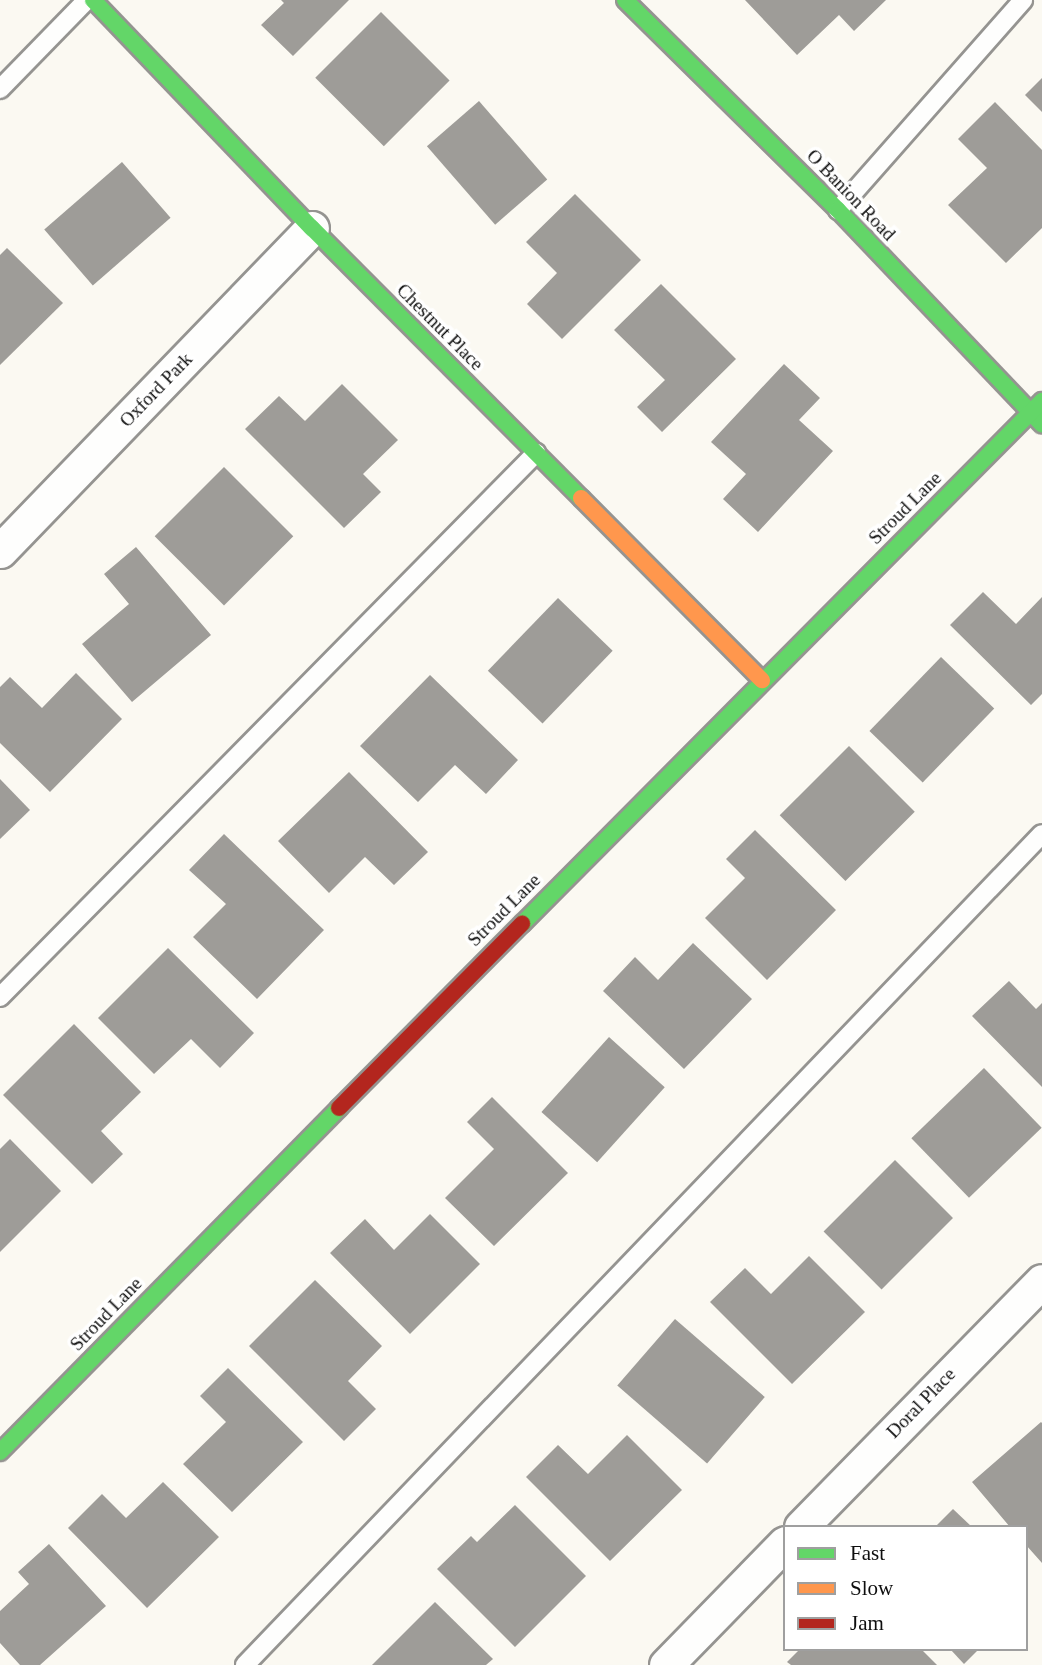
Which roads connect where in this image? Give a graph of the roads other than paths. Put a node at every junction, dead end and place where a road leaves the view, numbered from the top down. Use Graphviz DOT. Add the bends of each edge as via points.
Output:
graph roads {
  1 [pos="87,0"];
  2 [pos="93,0"];
  3 [pos="625,0"];
  4 [pos="1023,0"];
  5 [pos="0,89"];
  6 [pos="838,210"];
  7 [pos="312,228"];
  8 [pos="1038,413"];
  9 [pos="536,453"];
  10 [pos="0,551"];
  11 [pos="762,680"];
  12 [pos="1042,834"];
  13 [pos="0,997"];
  14 [pos="1042,1281"];
  15 [pos="0,1452"];
  16 [pos="803,1525"];
  17 [pos="783,1545"];
  18 [pos="245,1665"];
  19 [pos="666,1665"];
  1 -- 5 [label="lane"];
  2 -- 7 [label="street, Chestnut Place"];
  3 -- 6 [label="street, O Banion Road"];
  4 -- 6 [label="lane"];
  6 -- 8 [label="street, O Banion Road"];
  7 -- 9 [label="street, Chestnut Place"];
  7 -- 10 [label="street, Oxford Park"];
  8 -- 11 [label="street, Stroud Lane"];
  9 -- 11 [label="street, Chestnut Place"];
  9 -- 13 [label="lane"];
  11 -- 15 [label="street, Stroud Lane"];
  12 -- 18 [label="lane"];
  14 -- 16 [label="street, Doral Place"];
  17 -- 19 [label="street"];
}
